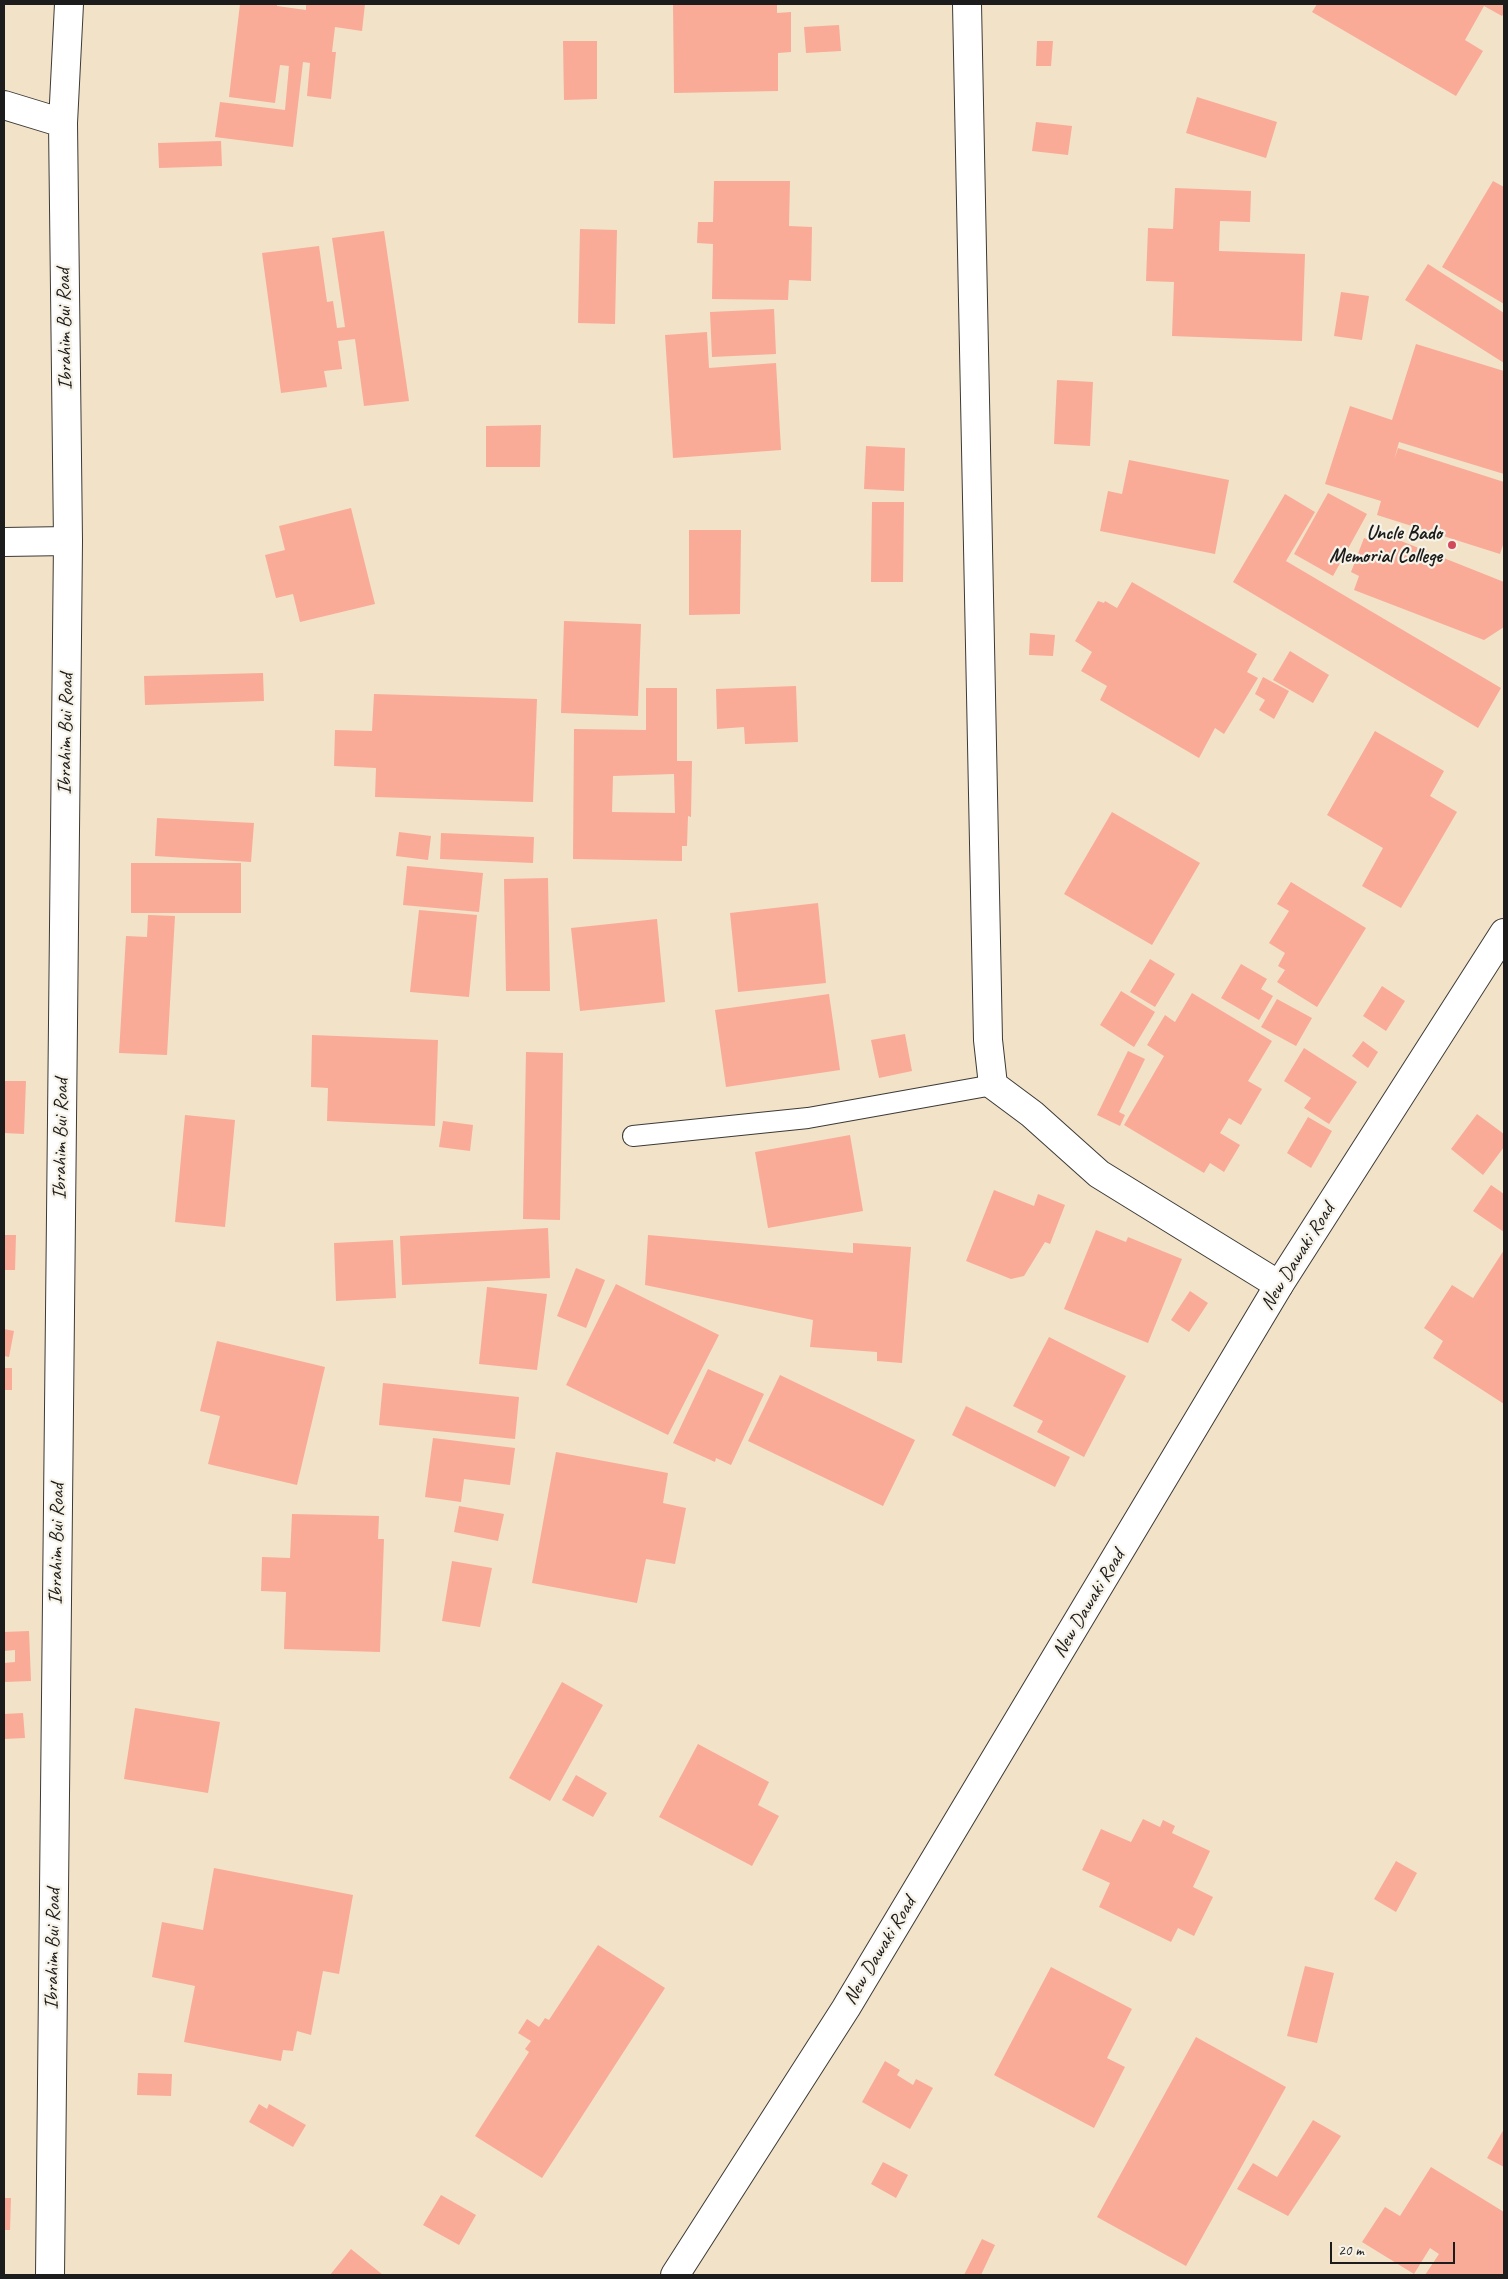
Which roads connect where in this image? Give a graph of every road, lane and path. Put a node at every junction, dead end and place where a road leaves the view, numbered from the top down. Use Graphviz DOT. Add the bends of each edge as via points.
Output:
graph roads {
  1 [pos="68,4"];
  2 [pos="968,4"];
  3 [pos="4,105"];
  4 [pos="63,123"];
  5 [pos="68,541"];
  6 [pos="4,542"];
  7 [pos="1504,933"];
  8 [pos="993,1085"];
  9 [pos="633,1136"];
  10 [pos="1279,1285"];
  11 [pos="50,2275"];
  12 [pos="675,2275"];
  1 -- 4 [label="street, Ibrahim Bui Road"];
  2 -- 8 [label="street" via="988,1040"];
  3 -- 4 [label="street"];
  4 -- 5 [label="street, Ibrahim Bui Road"];
  5 -- 6 [label="street"];
  5 -- 11 [label="street, Ibrahim Bui Road"];
  7 -- 10 [label="street, New Dawaki Road"];
  8 -- 9 [label="lane" via="808,1118"];
  8 -- 10 [label="street" via="1032,1114 1099,1174"];
  10 -- 12 [label="street, New Dawaki Road" via="846,2008"];
}
